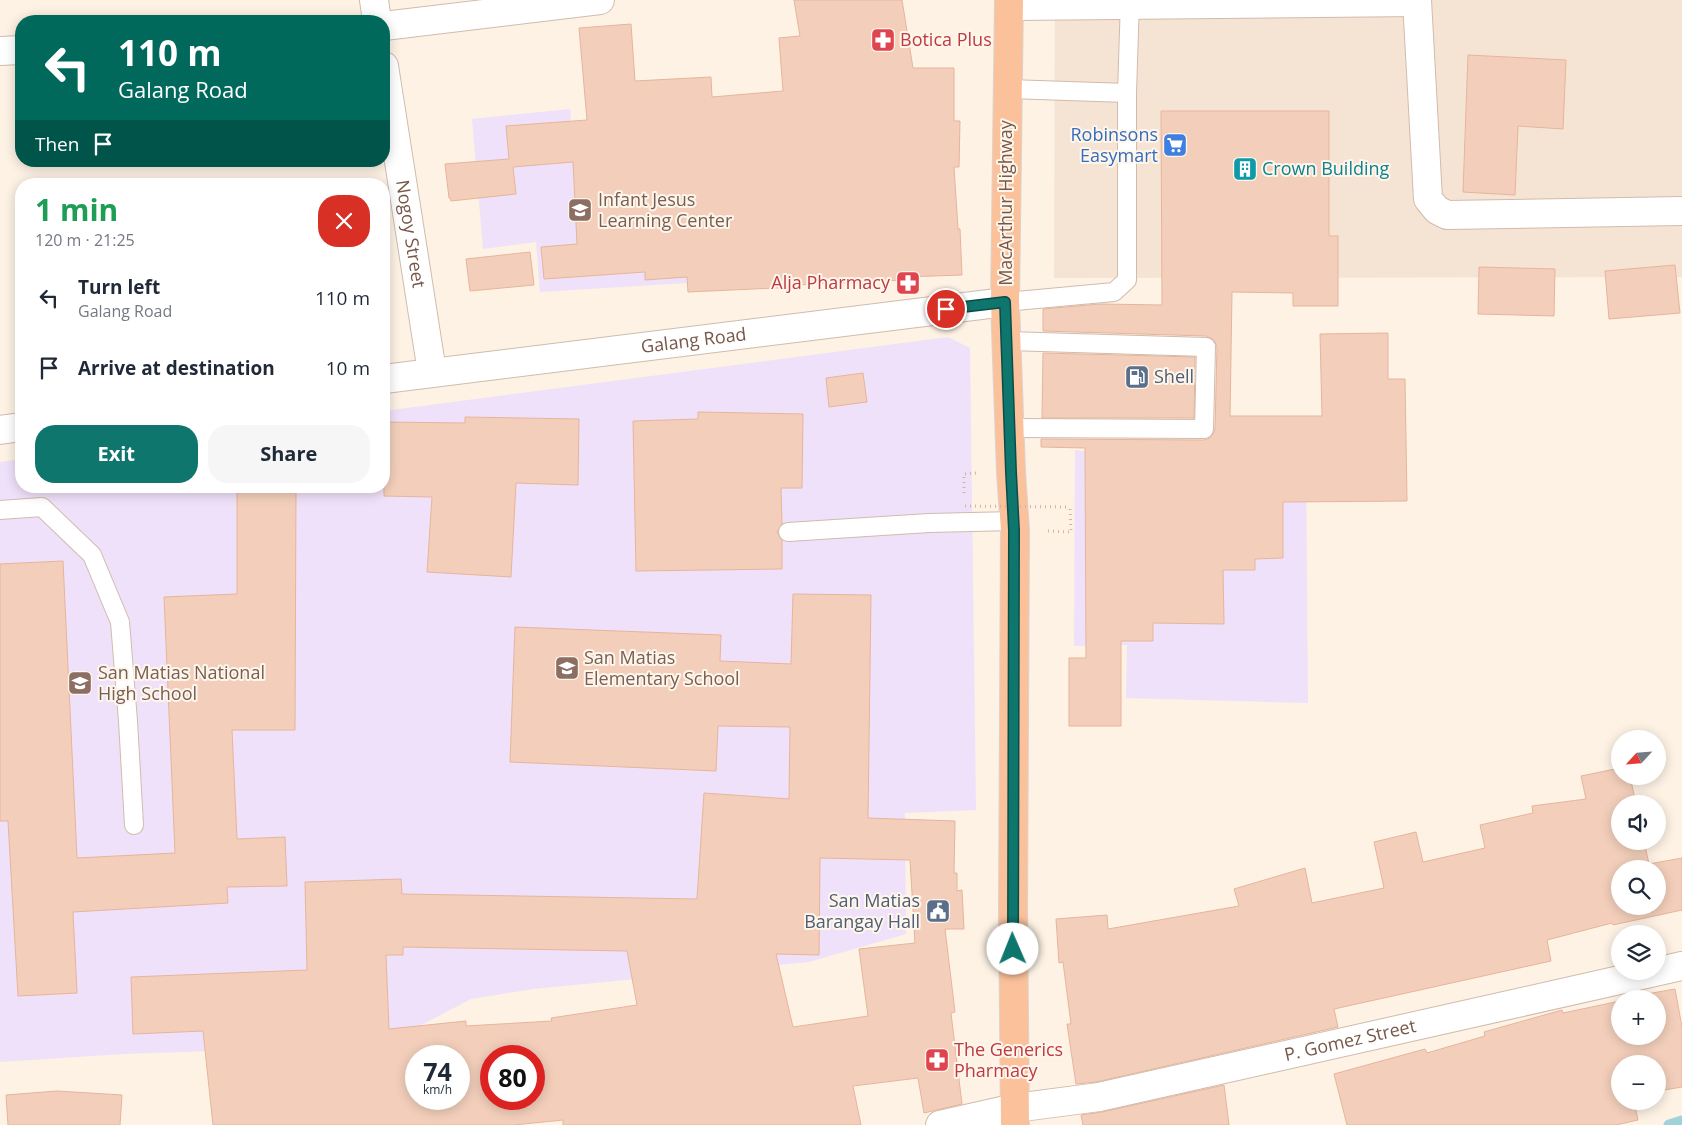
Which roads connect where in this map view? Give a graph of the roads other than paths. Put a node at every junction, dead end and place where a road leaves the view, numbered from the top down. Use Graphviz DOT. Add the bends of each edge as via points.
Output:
graph roads {
  1 [pos="374,0"];
  2 [pos="600,0"];
  3 [pos="1417,1"];
  4 [pos="1130,2"];
  5 [pos="1009,3"];
  6 [pos="376,15"];
  7 [pos="390,25"];
  8 [pos="15,51"];
  9 [pos="0,52"];
  10 [pos="1007,89"];
  11 [pos="1127,93"];
  12 [pos="390,104"];
  13 [pos="1682,211"];
  14 [pos="1005,302"];
  15 [pos="1007,341"];
  16 [pos="432,372"];
  17 [pos="390,378"];
  18 [pos="1009,428"];
  19 [pos="15,429"];
  20 [pos="0,430"];
  21 [pos="0,510"];
  22 [pos="1014,521"];
  23 [pos="788,532"];
  24 [pos="134,825"];
  25 [pos="1682,966"];
  26 [pos="1015,1116"];
  27 [pos="940,1125"];
  1 -- 6 [label="street"];
  2 -- 7 [label="street"];
  3 -- 4 [label="street"];
  3 -- 13 [label="street" via="1428,199 1437,210 1447,215"];
  4 -- 5 [label="street"];
  4 -- 11 [label="lane"];
  5 -- 10 [label="highway, MacArthur Highway"];
  8 -- 9 [label="street"];
  10 -- 11 [label="lane"];
  10 -- 14 [label="highway, MacArthur Highway"];
  11 -- 14 [label="lane" via="1127,280 1114,292"];
  12 -- 16 [label="street, Nogoy Street"];
  14 -- 15 [label="highway, MacArthur Highway"];
  14 -- 16 [label="street, Galang Road"];
  15 -- 18 [label="highway, MacArthur Highway"];
  15 -- 18 [label="lane" via="1206,347 1204,429"];
  16 -- 17 [label="street, Galang Road"];
  18 -- 22 [label="highway, MacArthur Highway"];
  19 -- 20 [label="street"];
  21 -- 24 [label="lane" via="42,507 92,556 120,622"];
  22 -- 23 [label="lane"];
  22 -- 26 [label="highway, MacArthur Highway"];
  25 -- 26 [label="street, P. Gomez Street"];
  26 -- 27 [label="street, P. Gomez Street"];
}
